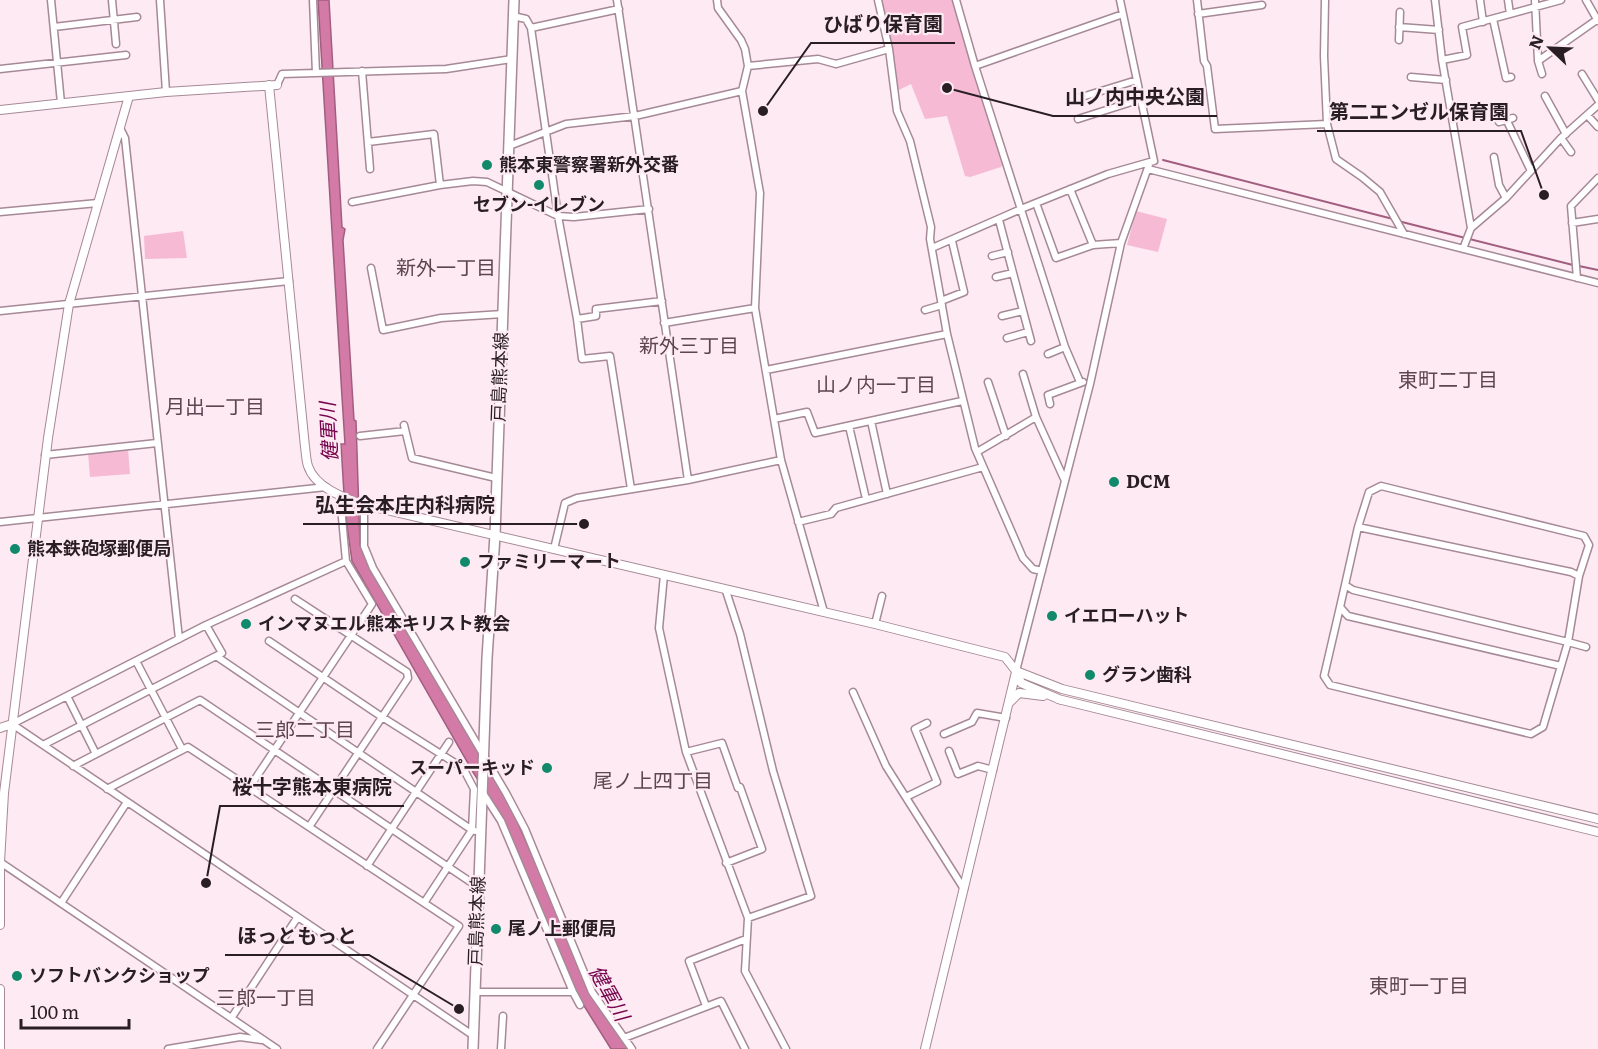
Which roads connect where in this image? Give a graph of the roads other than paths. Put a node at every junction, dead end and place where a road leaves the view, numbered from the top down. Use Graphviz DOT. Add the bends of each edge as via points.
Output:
graph roads {
  1 [pos="51,0"];
  2 [pos="112,0"];
  3 [pos="160,0"];
  4 [pos="313,0"];
  5 [pos="514,0"];
  6 [pos="617,0"];
  7 [pos="717,0"];
  8 [pos="878,0"];
  9 [pos="956,0"];
  10 [pos="1120,0"];
  11 [pos="1197,0"];
  12 [pos="1325,0"];
  13 [pos="1435,0"];
  14 [pos="1480,0"];
  15 [pos="1508,0"];
  16 [pos="1561,0"];
  17 [pos="1586,0"];
  18 [pos="1535,3"];
  19 [pos="1262,5"];
  20 [pos="619,9"];
  21 [pos="1400,12"];
  22 [pos="1123,14"];
  23 [pos="1198,14"];
  24 [pos="1510,14"];
  25 [pos="513,16"];
  26 [pos="136,17"];
  27 [pos="1493,19"];
  28 [pos="114,20"];
  29 [pos="1598,20"];
  30 [pos="1483,22"];
  31 [pos="54,27"];
  32 [pos="1399,27"];
  33 [pos="531,28"];
  34 [pos="1439,30"];
  35 [pos="1399,40"];
  36 [pos="116,44"];
  37 [pos="889,49"];
  38 [pos="126,55"];
  39 [pos="512,59"];
  40 [pos="1442,60"];
  41 [pos="1538,61"];
  42 [pos="58,64"];
  43 [pos="748,66"];
  44 [pos="975,66"];
  45 [pos="0,69"];
  46 [pos="362,71"];
  47 [pos="317,73"];
  48 [pos="1542,74"];
  49 [pos="1582,74"];
  50 [pos="1411,76"];
  51 [pos="1511,77"];
  52 [pos="1137,80"];
  53 [pos="1446,80"];
  54 [pos="273,85"];
  55 [pos="742,91"];
  56 [pos="166,92"];
  57 [pos="129,96"];
  58 [pos="1545,96"];
  59 [pos="1141,99"];
  60 [pos="1072,100"];
  61 [pos="1598,100"];
  62 [pos="61,103"];
  63 [pos="1598,105"];
  64 [pos="0,110"];
  65 [pos="1587,115"];
  66 [pos="635,116"];
  67 [pos="1078,119"];
  68 [pos="1499,122"];
  69 [pos="1327,124"];
  70 [pos="1598,127"];
  71 [pos="120,128"];
  72 [pos="546,130"];
  73 [pos="1563,136"];
  74 [pos="368,142"];
  75 [pos="509,146"];
  76 [pos="1571,152"];
  77 [pos="1494,157"];
  78 [pos="1149,165"];
  79 [pos="370,169"];
  80 [pos="1531,171"];
  81 [pos="1598,178"];
  82 [pos="440,185"];
  83 [pos="1070,189"];
  84 [pos="506,192"];
  85 [pos="1506,198"];
  86 [pos="352,202"];
  87 [pos="98,203"];
  88 [pos="1036,203"];
  89 [pos="649,209"];
  90 [pos="1021,209"];
  91 [pos="0,212"];
  92 [pos="558,216"];
  93 [pos="1598,219"];
  94 [pos="999,220"];
  95 [pos="1572,223"];
  96 [pos="1472,228"];
  97 [pos="1404,234"];
  98 [pos="952,241"];
  99 [pos="1121,243"];
  100 [pos="1093,245"];
  101 [pos="932,248"];
  102 [pos="1463,249"];
  103 [pos="1008,252"];
  104 [pos="992,256"];
  105 [pos="371,268"];
  106 [pos="1013,273"];
  107 [pos="996,277"];
  108 [pos="1577,278"];
  109 [pos="289,281"];
  110 [pos="1598,283"];
  111 [pos="141,296"];
  112 [pos="662,301"];
  113 [pos="941,303"];
  114 [pos="69,304"];
  115 [pos="756,308"];
  116 [pos="925,310"];
  117 [pos="0,311"];
  118 [pos="1023,311"];
  119 [pos="502,314"];
  120 [pos="1002,316"];
  121 [pos="577,319"];
  122 [pos="664,323"];
  123 [pos="1028,332"];
  124 [pos="947,334"];
  125 [pos="1007,338"];
  126 [pos="1031,341"];
  127 [pos="1065,347"];
  128 [pos="1048,354"];
  129 [pos="766,370"];
  130 [pos="1023,374"];
  131 [pos="988,382"];
  132 [pos="1080,382"];
  133 [pos="1090,384"];
  134 [pos="963,401"];
  135 [pos="1050,404"];
  136 [pos="1036,417"];
  137 [pos="774,419"];
  138 [pos="871,421"];
  139 [pos="849,426"];
  140 [pos="360,436"];
  141 [pos="1006,436"];
  142 [pos="157,443"];
  143 [pos="977,452"];
  144 [pos="45,455"];
  145 [pos="781,460"];
  146 [pos="983,467"];
  147 [pos="496,478"];
  148 [pos="688,480"];
  149 [pos="1065,482"];
  150 [pos="326,487"];
  151 [pos="632,489"];
  152 [pos="887,494"];
  153 [pos="342,497"];
  154 [pos="866,500"];
  155 [pos="164,505"];
  156 [pos="362,505"];
  157 [pos="38,518"];
  158 [pos="0,522"];
  159 [pos="798,522"];
  160 [pos="1358,527"];
  161 [pos="495,535"];
  162 [pos="554,549"];
  163 [pos="346,561"];
  164 [pos="1042,571"];
  165 [pos="664,575"];
  166 [pos="1579,576"];
  167 [pos="1345,585"];
  168 [pos="726,591"];
  169 [pos="882,596"];
  170 [pos="295,599"];
  171 [pos="1340,607"];
  172 [pos="824,612"];
  173 [pos="875,624"];
  174 [pos="206,625"];
  175 [pos="351,636"];
  176 [pos="179,639"];
  177 [pos="269,641"];
  178 [pos="1568,642"];
  179 [pos="1586,647"];
  180 [pos="216,656"];
  181 [pos="136,661"];
  182 [pos="1561,666"];
  183 [pos="1016,671"];
  184 [pos="324,678"];
  185 [pos="151,689"];
  186 [pos="853,692"];
  187 [pos="67,696"];
  188 [pos="1061,700"];
  189 [pos="1009,703"];
  190 [pos="300,714"];
  191 [pos="382,717"];
  192 [pos="1006,718"];
  193 [pos="166,719"];
  194 [pos="927,723"];
  195 [pos="12,724"];
  196 [pos="82,725"];
  197 [pos="0,728"];
  198 [pos="944,734"];
  199 [pos="449,742"];
  200 [pos="43,745"];
  201 [pos="182,749"];
  202 [pos="275,751"];
  203 [pos="686,752"];
  204 [pos="949,752"];
  205 [pos="358,753"];
  206 [pos="96,754"];
  207 [pos="441,754"];
  208 [pos="484,754"];
  209 [pos="73,766"];
  210 [pos="993,770"];
  211 [pos="249,788"];
  212 [pos="107,789"];
  213 [pos="333,790"];
  214 [pos="416,791"];
  215 [pos="483,793"];
  216 [pos="906,797"];
  217 [pos="127,802"];
  218 [pos="1598,819"];
  219 [pos="309,827"];
  220 [pos="392,829"];
  221 [pos="476,832"];
  222 [pos="1598,832"];
  223 [pos="0,862"];
  224 [pos="726,863"];
  225 [pos="367,866"];
  226 [pos="448,866"];
  227 [pos="478,886"];
  228 [pos="964,889"];
  229 [pos="61,903"];
  230 [pos="424,903"];
  231 [pos="297,918"];
  232 [pos="748,918"];
  233 [pos="0,925"];
  234 [pos="746,939"];
  235 [pos="0,989"];
  236 [pos="475,992"];
  237 [pos="573,992"];
  238 [pos="414,995"];
  239 [pos="580,1005"];
  240 [pos="706,1006"];
  241 [pos="503,1016"];
  242 [pos="232,1017"];
  243 [pos="474,1036"];
  244 [pos="624,1038"];
  245 [pos="263,1040"];
  246 [pos="0,1048"];
  247 [pos="6,1049"];
  248 [pos="168,1049"];
  249 [pos="277,1049"];
  250 [pos="377,1049"];
  251 [pos="473,1049"];
  252 [pos="501,1049"];
  253 [pos="632,1049"];
  254 [pos="745,1049"];
  255 [pos="786,1049"];
  256 [pos="925,1049"];
  1 -- 31 [label="street"];
  2 -- 28 [label="street"];
  3 -- 56 [label="street"];
  4 -- 47 [label="street"];
  5 -- 25 [label="main road, 戸島熊本線"];
  6 -- 20 [label="street"];
  7 -- 43 [label="street" via="718,8 741,40"];
  8 -- 37 [label="street"];
  9 -- 44 [label="street"];
  10 -- 22 [label="street"];
  11 -- 23 [label="street"];
  12 -- 69 [label="street"];
  13 -- 34 [label="street"];
  14 -- 30 [label="street"];
  15 -- 24 [label="street"];
  16 -- 18 [label="street"];
  17 -- 29 [label="street"];
  18 -- 24 [label="street"];
  18 -- 41 [label="street"];
  19 -- 23 [label="street"];
  20 -- 33 [label="street"];
  20 -- 66 [label="street"];
  21 -- 32 [label="street"];
  22 -- 44 [label="street"];
  22 -- 52 [label="street"];
  23 -- 69 [label="street" via="1215,129"];
  24 -- 27 [label="street"];
  25 -- 33 [label="street" via="526,19"];
  25 -- 39 [label="main road, 戸島熊本線"];
  26 -- 28 [label="street"];
  27 -- 30 [label="street"];
  27 -- 51 [label="street" via="1506,78"];
  28 -- 31 [label="street"];
  28 -- 36 [label="street"];
  29 -- 41 [label="street"];
  30 -- 40 [label="street" via="1462,27 1467,55"];
  31 -- 42 [label="street"];
  32 -- 34 [label="street"];
  32 -- 35 [label="street"];
  33 -- 72 [label="street"];
  34 -- 40 [label="street"];
  37 -- 43 [label="street" via="836,64 818,59"];
  37 -- 101 [label="street" via="897,111 910,141"];
  38 -- 42 [label="street"];
  39 -- 46 [label="street" via="446,69"];
  39 -- 75 [label="main road, 戸島熊本線"];
  40 -- 53 [label="street"];
  41 -- 48 [label="street"];
  42 -- 45 [label="street"];
  42 -- 62 [label="street"];
  43 -- 55 [label="street"];
  44 -- 90 [label="street"];
  46 -- 47 [label="street"];
  46 -- 74 [label="street"];
  47 -- 54 [label="street" via="282,74"];
  49 -- 61 [label="street"];
  50 -- 53 [label="street"];
  52 -- 59 [label="street"];
  52 -- 60 [label="street"];
  53 -- 96 [label="street"];
  54 -- 56 [label="street"];
  54 -- 109 [label="street"];
  55 -- 66 [label="street"];
  55 -- 115 [label="street" via="760,193"];
  56 -- 57 [label="street"];
  57 -- 62 [label="street"];
  57 -- 71 [label="street"];
  58 -- 73 [label="street"];
  59 -- 67 [label="street"];
  59 -- 78 [label="street" via="1154,161"];
  62 -- 64 [label="street"];
  63 -- 65 [label="street"];
  65 -- 70 [label="street"];
  65 -- 73 [label="street"];
  66 -- 72 [label="street"];
  66 -- 89 [label="street"];
  68 -- 80 [label="street" via="1510,119"];
  69 -- 97 [label="street" via="1336,159 1380,192"];
  71 -- 87 [label="street"];
  71 -- 111 [label="street" via="125,138"];
  72 -- 75 [label="street"];
  72 -- 92 [label="street"];
  73 -- 76 [label="street"];
  73 -- 80 [label="street"];
  74 -- 79 [label="street"];
  74 -- 82 [label="street" via="434,134"];
  75 -- 84 [label="main road, 戸島熊本線"];
  77 -- 85 [label="street" via="1499,185"];
  78 -- 83 [label="street" via="1108,174"];
  78 -- 97 [label="street"];
  78 -- 99 [label="street"];
  80 -- 85 [label="street"];
  81 -- 95 [label="street" via="1571,206"];
  82 -- 84 [label="street" via="487,182"];
  82 -- 86 [label="street"];
  83 -- 88 [label="street"];
  83 -- 100 [label="street"];
  84 -- 92 [label="street"];
  84 -- 119 [label="main road, 戸島熊本線"];
  85 -- 96 [label="street"];
  87 -- 91 [label="street"];
  87 -- 114 [label="street"];
  88 -- 90 [label="street"];
  88 -- 100 [label="street" via="1056,258"];
  89 -- 92 [label="street"];
  89 -- 112 [label="street"];
  90 -- 94 [label="street"];
  90 -- 127 [label="street"];
  92 -- 121 [label="street"];
  93 -- 95 [label="street"];
  94 -- 98 [label="street"];
  94 -- 103 [label="street"];
  95 -- 108 [label="street"];
  96 -- 102 [label="street"];
  97 -- 102 [label="street"];
  98 -- 101 [label="street"];
  98 -- 113 [label="street" via="964,291"];
  99 -- 100 [label="street"];
  99 -- 133 [label="street"];
  101 -- 113 [label="street"];
  102 -- 108 [label="street"];
  103 -- 104 [label="street"];
  103 -- 106 [label="street"];
  105 -- 119 [label="street" via="383,330 441,318"];
  106 -- 107 [label="street"];
  106 -- 118 [label="street"];
  108 -- 110 [label="street"];
  109 -- 111 [label="street"];
  109 -- 150 [label="street" via="308,466 316,480"];
  111 -- 114 [label="street"];
  111 -- 142 [label="street"];
  112 -- 121 [label="street" via="596,309 596,316"];
  112 -- 122 [label="street"];
  113 -- 116 [label="street"];
  113 -- 124 [label="street"];
  114 -- 117 [label="street"];
  114 -- 144 [label="street"];
  115 -- 122 [label="street"];
  115 -- 129 [label="street"];
  118 -- 120 [label="street"];
  118 -- 123 [label="street"];
  119 -- 147 [label="main road, 戸島熊本線"];
  121 -- 151 [label="street" via="582,359 610,356"];
  122 -- 148 [label="street"];
  123 -- 125 [label="street"];
  123 -- 126 [label="street"];
  124 -- 129 [label="street"];
  124 -- 134 [label="street"];
  127 -- 128 [label="street"];
  127 -- 132 [label="street"];
  129 -- 137 [label="street"];
  130 -- 136 [label="street"];
  131 -- 141 [label="street"];
  132 -- 133 [label="street"];
  132 -- 135 [label="street" via="1048,395"];
  133 -- 149 [label="street"];
  134 -- 138 [label="street"];
  134 -- 143 [label="street"];
  136 -- 141 [label="street"];
  136 -- 149 [label="street"];
  137 -- 139 [label="street" via="807,412 815,433"];
  137 -- 145 [label="street"];
  138 -- 139 [label="street"];
  138 -- 152 [label="street"];
  139 -- 154 [label="street"];
  140 -- 147 [label="street" via="405,428 412,458"];
  141 -- 143 [label="street"];
  142 -- 144 [label="street"];
  142 -- 155 [label="street"];
  143 -- 146 [label="street"];
  144 -- 157 [label="street"];
  145 -- 148 [label="street"];
  145 -- 159 [label="street"];
  146 -- 152 [label="street"];
  146 -- 164 [label="street" via="1023,558 1033,569"];
  147 -- 161 [label="main road, 戸島熊本線"];
  148 -- 151 [label="street"];
  149 -- 164 [label="street"];
  150 -- 153 [label="street"];
  150 -- 155 [label="street"];
  151 -- 162 [label="street" via="565,503"];
  152 -- 154 [label="street"];
  153 -- 156 [label="street"];
  153 -- 163 [label="street"];
  154 -- 159 [label="street"];
  155 -- 157 [label="street"];
  155 -- 176 [label="street"];
  156 -- 161 [label="street"];
  156 -- 208 [label="street" via="364,546 373,568"];
  157 -- 158 [label="street"];
  157 -- 195 [label="street"];
  159 -- 172 [label="street"];
  160 -- 166 [label="street"];
  160 -- 166 [label="street" via="1369,492 1381,486 1584,536 1589,545"];
  160 -- 167 [label="street"];
  161 -- 162 [label="street"];
  161 -- 208 [label="main road, 戸島熊本線"];
  162 -- 165 [label="street"];
  163 -- 174 [label="street"];
  163 -- 175 [label="street" via="372,604"];
  164 -- 183 [label="street"];
  165 -- 168 [label="street"];
  165 -- 203 [label="street" via="659,628"];
  166 -- 178 [label="street"];
  167 -- 171 [label="street"];
  167 -- 178 [label="street"];
  168 -- 172 [label="street"];
  168 -- 232 [label="street" via="773,771 811,896"];
  169 -- 173 [label="street"];
  170 -- 175 [label="street"];
  171 -- 182 [label="street" via="1348,616"];
  171 -- 182 [label="street" via="1324,676 1330,685 1531,734 1543,727"];
  172 -- 173 [label="street"];
  173 -- 183 [label="street" via="1005,657"];
  174 -- 176 [label="street"];
  174 -- 180 [label="street" via="222,653"];
  175 -- 184 [label="street"];
  175 -- 191 [label="street" via="407,672 408,678"];
  176 -- 181 [label="street"];
  177 -- 184 [label="street"];
  178 -- 179 [label="street"];
  178 -- 182 [label="street"];
  180 -- 185 [label="street"];
  180 -- 190 [label="street"];
  181 -- 185 [label="street"];
  181 -- 187 [label="street"];
  183 -- 188 [label="street" via="1021,683"];
  183 -- 189 [label="street"];
  183 -- 218 [label="street" via="1096,698"];
  184 -- 190 [label="street"];
  184 -- 191 [label="street"];
  185 -- 193 [label="street"];
  185 -- 196 [label="street"];
  186 -- 216 [label="street" via="886,766"];
  187 -- 195 [label="street"];
  187 -- 196 [label="street"];
  188 -- 189 [label="street" via="1019,693"];
  188 -- 222 [label="street"];
  189 -- 192 [label="street"];
  190 -- 202 [label="street"];
  190 -- 205 [label="street"];
  191 -- 205 [label="street"];
  191 -- 207 [label="street"];
  192 -- 198 [label="street" via="978,713 972,722"];
  192 -- 210 [label="street"];
  193 -- 201 [label="street"];
  193 -- 202 [label="street" via="200,700"];
  193 -- 206 [label="street"];
  194 -- 216 [label="street" via="915,729 937,782"];
  195 -- 197 [label="street"];
  195 -- 200 [label="street"];
  195 -- 223 [label="street"];
  196 -- 200 [label="street"];
  196 -- 206 [label="street"];
  199 -- 207 [label="street"];
  200 -- 209 [label="street"];
  201 -- 211 [label="street" via="188,747"];
  201 -- 212 [label="street"];
  202 -- 211 [label="street"];
  202 -- 213 [label="street"];
  203 -- 224 [label="street"];
  203 -- 224 [label="street" via="723,743 762,849"];
  204 -- 210 [label="street" via="958,774 978,766"];
  205 -- 213 [label="street"];
  205 -- 214 [label="street"];
  206 -- 209 [label="street"];
  207 -- 214 [label="street"];
  207 -- 221 [label="street" via="463,768 474,789"];
  208 -- 215 [label="main road, 戸島熊本線"];
  208 -- 244 [label="street" via="525,829 592,992"];
  209 -- 212 [label="street"];
  210 -- 228 [label="street"];
  211 -- 219 [label="street"];
  212 -- 217 [label="street"];
  213 -- 219 [label="street"];
  213 -- 220 [label="street"];
  214 -- 220 [label="street"];
  214 -- 221 [label="street"];
  215 -- 221 [label="main road, 戸島熊本線"];
  215 -- 237 [label="street" via="501,821"];
  216 -- 228 [label="street"];
  217 -- 229 [label="street"];
  217 -- 231 [label="street"];
  219 -- 225 [label="street"];
  220 -- 225 [label="street"];
  220 -- 226 [label="street"];
  221 -- 226 [label="street"];
  221 -- 227 [label="main road, 戸島熊本線"];
  223 -- 229 [label="street"];
  223 -- 233 [label="street"];
  224 -- 232 [label="street"];
  225 -- 230 [label="street"];
  226 -- 227 [label="street"];
  226 -- 230 [label="street"];
  227 -- 236 [label="main road, 戸島熊本線"];
  228 -- 256 [label="street"];
  229 -- 242 [label="street"];
  230 -- 238 [label="street" via="459,926"];
  231 -- 238 [label="street"];
  231 -- 242 [label="street"];
  232 -- 234 [label="street"];
  234 -- 240 [label="street" via="689,961"];
  234 -- 255 [label="street" via="745,971"];
  235 -- 246 [label="street"];
  236 -- 237 [label="street"];
  236 -- 243 [label="main road, 戸島熊本線"];
  237 -- 239 [label="street"];
  238 -- 243 [label="street"];
  238 -- 250 [label="street"];
  240 -- 244 [label="street"];
  240 -- 254 [label="street" via="721,1001"];
  241 -- 252 [label="street"];
  242 -- 245 [label="street"];
  243 -- 251 [label="main road, 戸島熊本線"];
  244 -- 253 [label="street"];
  245 -- 248 [label="street" via="240,1037"];
  245 -- 249 [label="street"];
  246 -- 247 [label="street"];
}
